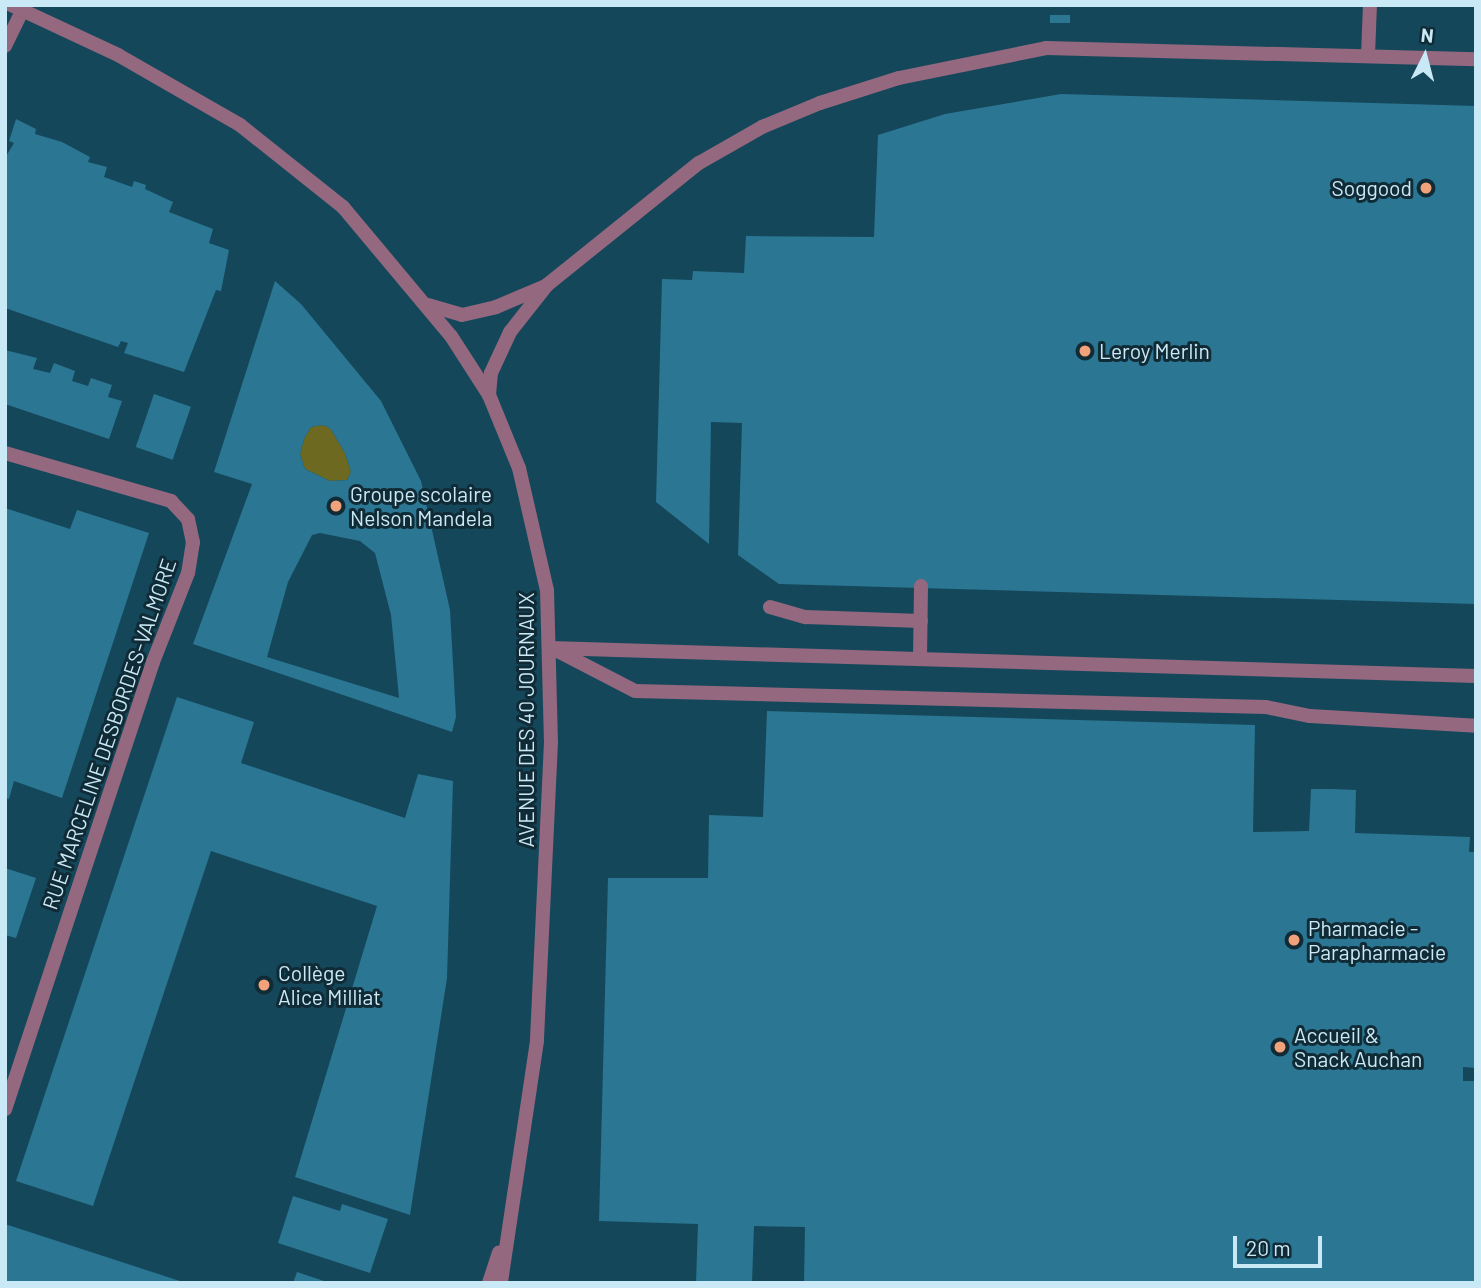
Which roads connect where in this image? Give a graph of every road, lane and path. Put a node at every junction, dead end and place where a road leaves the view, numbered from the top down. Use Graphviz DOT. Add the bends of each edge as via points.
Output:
graph roads {
  1 [pos="1370,5"];
  2 [pos="17,8"];
  3 [pos="5,46"];
  4 [pos="1367,56"];
  5 [pos="1476,59"];
  6 [pos="547,285"];
  7 [pos="428,305"];
  8 [pos="489,395"];
  9 [pos="5,453"];
  10 [pos="921,586"];
  11 [pos="770,607"];
  12 [pos="921,621"];
  13 [pos="551,648"];
  14 [pos="920,658"];
  15 [pos="1476,676"];
  16 [pos="1476,726"];
  17 [pos="5,1109"];
  18 [pos="510,1219"];
  19 [pos="489,1283"];
  20 [pos="501,1283"];
  1 -- 4 [label="street"];
  2 -- 3 [label="street"];
  2 -- 7 [label="street, AVENUE DES 40 JOURNAUX" via="118,55 240,125 343,207"];
  4 -- 5 [label="street"];
  4 -- 6 [label="street" via="1046,48 899,78 794,113 723,147"];
  6 -- 7 [label="street" via="496,307 462,315"];
  6 -- 8 [label="street" via="510,332 491,373"];
  7 -- 8 [label="street, AVENUE DES 40 JOURNAUX"];
  8 -- 13 [label="street, AVENUE DES 40 JOURNAUX" via="519,468 535,525 547,590"];
  9 -- 17 [label="street, RUE MARCELINE DESBORDES-VALMORE" via="171,501 188,519 193,542 188,573 153,662"];
  10 -- 12 [label="street"];
  11 -- 12 [label="street" via="806,617"];
  12 -- 14 [label="street"];
  13 -- 14 [label="street"];
  13 -- 16 [label="street" via="635,691 1266,707 1310,716"];
  13 -- 18 [label="street, AVENUE DES 40 JOURNAUX" via="542,976"];
  14 -- 15 [label="street"];
  18 -- 19 [label="street, AVENUE DES 40 JOURNAUX"];
  18 -- 20 [label="street, AVENUE DES 40 JOURNAUX"];
}
